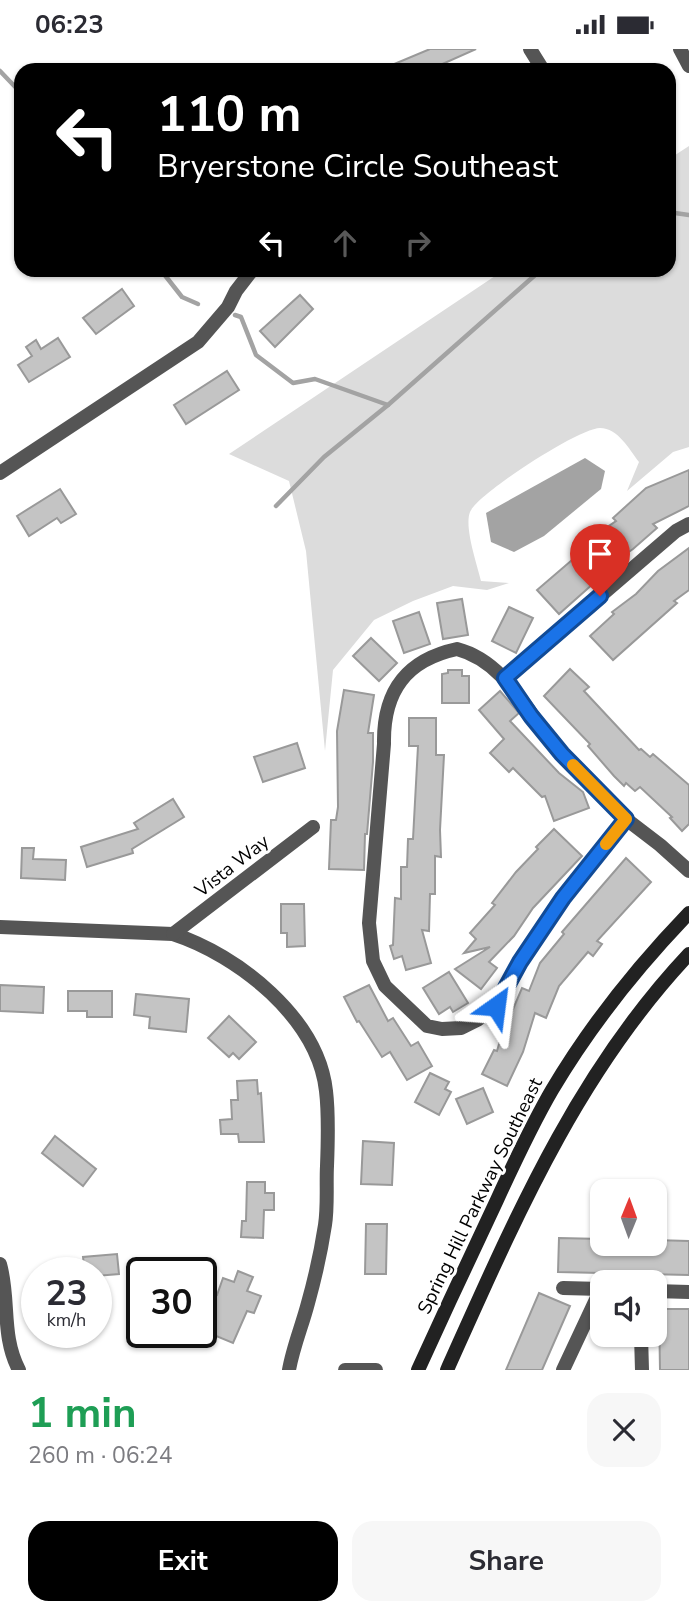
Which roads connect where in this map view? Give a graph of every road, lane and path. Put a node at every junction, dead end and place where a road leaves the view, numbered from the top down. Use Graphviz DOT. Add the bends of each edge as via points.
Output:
graph roads {
  1 [pos="680,49"];
  2 [pos="689,66"];
  3 [pos="247,277"];
  4 [pos="0,473"];
  5 [pos="689,524"];
  6 [pos="505,678"];
  7 [pos="626,819"];
  8 [pos="313,827"];
  9 [pos="689,871"];
  10 [pos="689,913"];
  11 [pos="0,927"];
  12 [pos="173,934"];
  13 [pos="689,954"];
  14 [pos="0,1264"];
  15 [pos="563,1289"];
  16 [pos="590,1289"];
  17 [pos="667,1291"];
  18 [pos="689,1292"];
  19 [pos="590,1315"];
  20 [pos="641,1347"];
  21 [pos="290,1364"];
  22 [pos="19,1370"];
  23 [pos="345,1370"];
  24 [pos="376,1370"];
  25 [pos="418,1370"];
  26 [pos="447,1370"];
  27 [pos="564,1370"];
  28 [pos="642,1370"];
  1 -- 2 [label="street"];
  3 -- 4 [label="street" via="198,342"];
  5 -- 6 [label="street"];
  6 -- 7 [label="street" via="562,754"];
  6 -- 7 [label="street" via="478,656 457,649 418,663 390,699 384,725 369,923 373,961 385,986 427,1026 461,1028 477,1020 496,1006 563,898"];
  7 -- 9 [label="street"];
  8 -- 12 [label="street, Vista Way"];
  10 -- 25 [label="street, Spring Hill Parkway Southeast" via="617,995 552,1091"];
  11 -- 12 [label="street"];
  12 -- 21 [label="street" via="195,941 252,977 289,1012 315,1053 326,1089 325,1223"];
  13 -- 26 [label="street" via="618,1038 577,1101"];
  14 -- 22 [label="street" via="7,1341"];
  15 -- 16 [label="street"];
  17 -- 18 [label="street"];
  19 -- 27 [label="street"];
  20 -- 28 [label="street"];
  23 -- 24 [label="street"];
}
